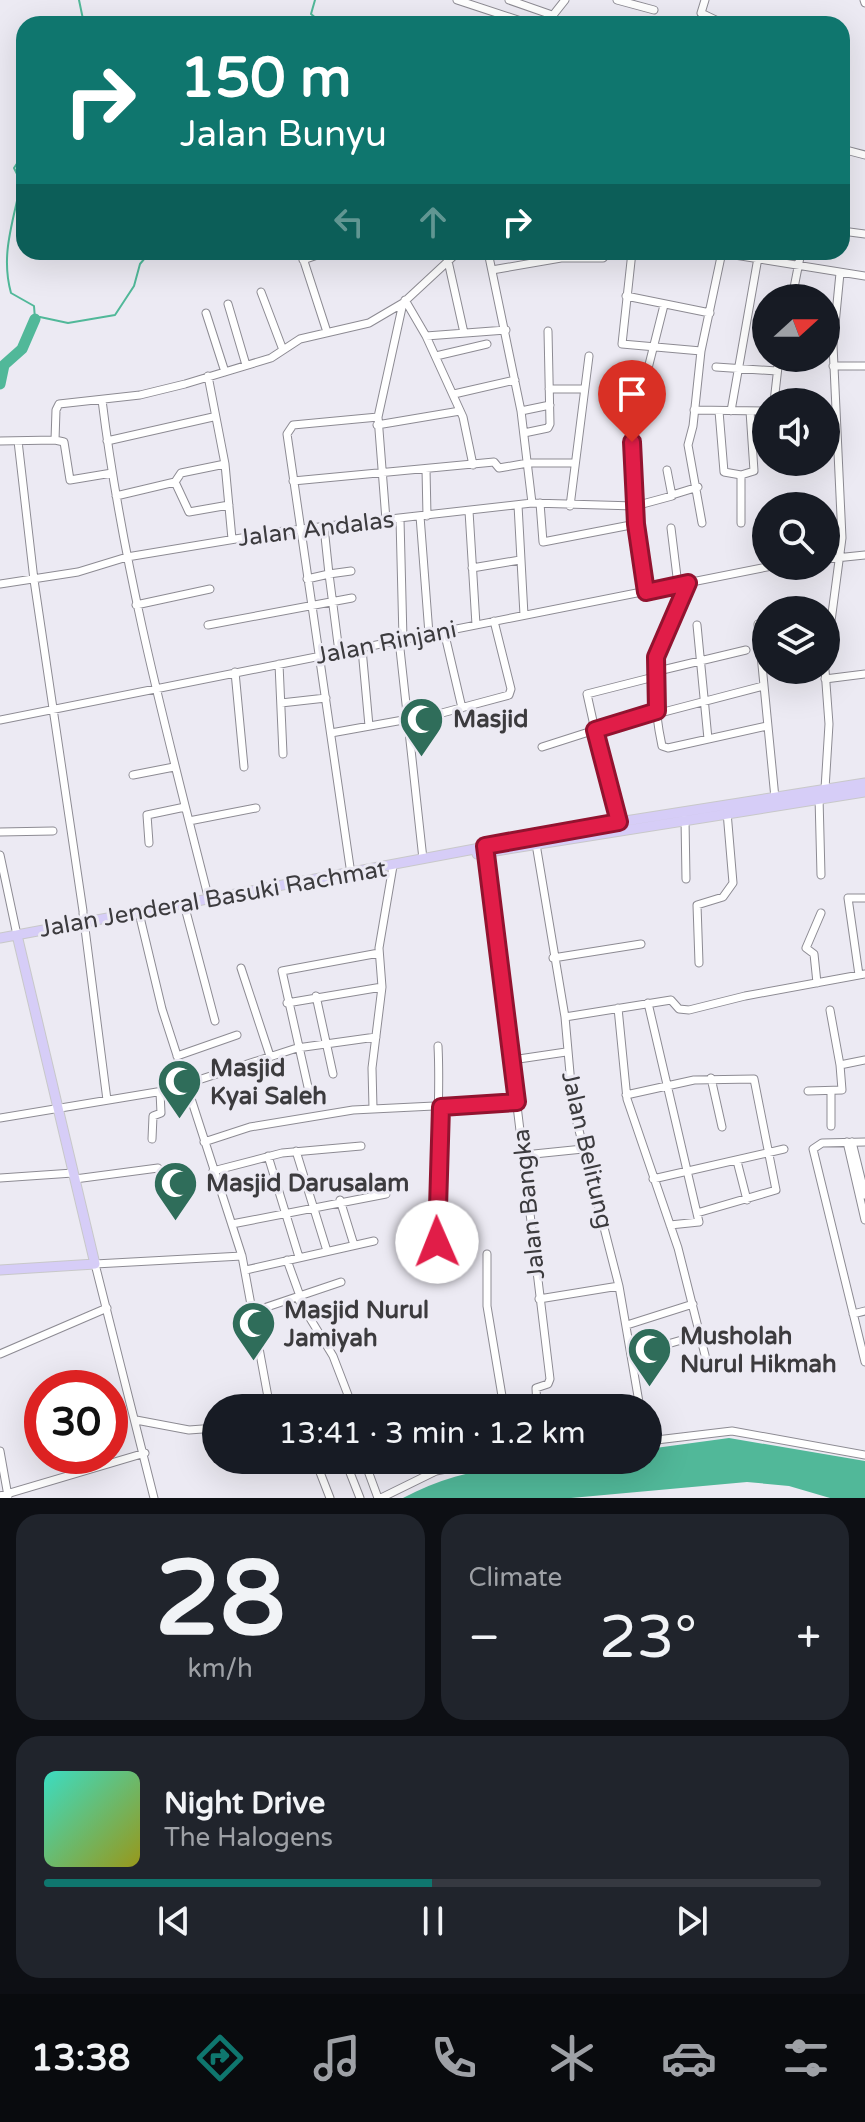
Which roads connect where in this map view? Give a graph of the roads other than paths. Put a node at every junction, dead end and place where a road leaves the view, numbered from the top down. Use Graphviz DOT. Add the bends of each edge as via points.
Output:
graph roads {
  1 [pos="457,0"];
  2 [pos="509,0"];
  3 [pos="565,0"];
  4 [pos="617,0"];
  5 [pos="705,0"];
  6 [pos="642,3"];
  7 [pos="654,10"];
  8 [pos="552,15"];
  9 [pos="506,16"];
  10 [pos="707,16"];
  11 [pos="303,260"];
  12 [pos="490,260"];
  13 [pos="550,260"];
  14 [pos="631,260"];
  15 [pos="720,260"];
  16 [pos="757,260"];
  17 [pos="778,260"];
  18 [pos="800,260"];
  19 [pos="448,261"];
  20 [pos="799,265"];
  21 [pos="492,270"];
  22 [pos="840,273"];
  23 [pos="865,276"];
  24 [pos="795,284"];
  25 [pos="838,284"];
  26 [pos="261,292"];
  27 [pos="626,296"];
  28 [pos="404,302"];
  29 [pos="228,304"];
  30 [pos="664,305"];
  31 [pos="206,313"];
  32 [pos="710,313"];
  33 [pos="506,330"];
  34 [pos="548,331"];
  35 [pos="327,332"];
  36 [pos="464,333"];
  37 [pos="426,336"];
  38 [pos="487,344"];
  39 [pos="654,347"];
  40 [pos="283,350"];
  41 [pos="701,351"];
  42 [pos="436,356"];
  43 [pos="589,356"];
  44 [pos="246,365"];
  45 [pos="840,366"];
  46 [pos="865,366"];
  47 [pos="716,367"];
  48 [pos="736,370"];
  49 [pos="752,370"];
  50 [pos="225,372"];
  51 [pos="208,376"];
  52 [pos="515,380"];
  53 [pos="549,389"];
  54 [pos="584,389"];
  55 [pos="454,394"];
  56 [pos="102,400"];
  57 [pos="550,405"];
  58 [pos="694,410"];
  59 [pos="460,411"];
  60 [pos="521,411"];
  61 [pos="719,411"];
  62 [pos="731,411"];
  63 [pos="750,411"];
  64 [pos="213,417"];
  65 [pos="378,421"];
  66 [pos="524,433"];
  67 [pos="55,440"];
  68 [pos="0,441"];
  69 [pos="18,441"];
  70 [pos="107,441"];
  71 [pos="528,463"];
  72 [pos="573,463"];
  73 [pos="225,464"];
  74 [pos="473,465"];
  75 [pos="426,469"];
  76 [pos="667,470"];
  77 [pos="112,473"];
  78 [pos="382,473"];
  79 [pos="741,475"];
  80 [pos="293,481"];
  81 [pos="175,482"];
  82 [pos="698,487"];
  83 [pos="672,495"];
  84 [pos="116,496"];
  85 [pos="536,503"];
  86 [pos="229,505"];
  87 [pos="518,505"];
  88 [pos="570,506"];
  89 [pos="635,506"];
  90 [pos="469,511"];
  91 [pos="424,516"];
  92 [pos="400,519"];
  93 [pos="386,520"];
  94 [pos="702,523"];
  95 [pos="741,523"];
  96 [pos="636,524"];
  97 [pos="324,527"];
  98 [pos="671,528"];
  99 [pos="299,529"];
  100 [pos="232,539"];
  101 [pos="865,555"];
  102 [pos="127,557"];
  103 [pos="840,559"];
  104 [pos="520,560"];
  105 [pos="472,568"];
  106 [pos="752,570"];
  107 [pos="351,571"];
  108 [pos="329,574"];
  109 [pos="307,579"];
  110 [pos="34,580"];
  111 [pos="688,583"];
  112 [pos="0,584"];
  113 [pos="678,585"];
  114 [pos="210,589"];
  115 [pos="646,592"];
  116 [pos="352,598"];
  117 [pos="332,602"];
  118 [pos="136,605"];
  119 [pos="311,607"];
  120 [pos="524,615"];
  121 [pos="494,621"];
  122 [pos="208,625"];
  123 [pos="476,625"];
  124 [pos="697,625"];
  125 [pos="444,631"];
  126 [pos="429,634"];
  127 [pos="401,640"];
  128 [pos="362,649"];
  129 [pos="746,650"];
  130 [pos="339,652"];
  131 [pos="320,656"];
  132 [pos="702,660"];
  133 [pos="279,664"];
  134 [pos="235,672"];
  135 [pos="654,674"];
  136 [pos="840,674"];
  137 [pos="865,674"];
  138 [pos="826,684"];
  139 [pos="763,686"];
  140 [pos="153,688"];
  141 [pos="326,698"];
  142 [pos="705,699"];
  143 [pos="281,703"];
  144 [pos="462,708"];
  145 [pos="55,709"];
  146 [pos="657,711"];
  147 [pos="407,718"];
  148 [pos="0,720"];
  149 [pos="369,726"];
  150 [pos="767,726"];
  151 [pos="595,730"];
  152 [pos="331,733"];
  153 [pos="708,739"];
  154 [pos="542,747"];
  155 [pos="283,754"];
  156 [pos="174,767"];
  157 [pos="244,767"];
  158 [pos="133,775"];
  159 [pos="865,783"];
  160 [pos="865,792"];
  161 [pos="822,793"];
  162 [pos="775,798"];
  163 [pos="185,807"];
  164 [pos="256,808"];
  165 [pos="727,812"];
  166 [pos="696,814"];
  167 [pos="685,819"];
  168 [pos="189,821"];
  169 [pos="619,822"];
  170 [pos="53,831"];
  171 [pos="0,832"];
  172 [pos="149,843"];
  173 [pos="536,844"];
  174 [pos="486,850"];
  175 [pos="0,855"];
  176 [pos="423,859"];
  177 [pos="408,864"];
  178 [pos="393,866"];
  179 [pos="351,874"];
  180 [pos="821,875"];
  181 [pos="686,879"];
  182 [pos="865,898"];
  183 [pos="209,900"];
  184 [pos="184,904"];
  185 [pos="139,913"];
  186 [pos="821,913"];
  187 [pos="84,916"];
  188 [pos="17,935"];
  189 [pos="0,938"];
  190 [pos="641,944"];
  191 [pos="379,953"];
  192 [pos="553,958"];
  193 [pos="699,963"];
  194 [pos="241,968"];
  195 [pos="862,974"];
  196 [pos="817,983"];
  197 [pos="382,987"];
  198 [pos="316,996"];
  199 [pos="287,1003"];
  200 [pos="648,1003"];
  201 [pos="618,1008"];
  202 [pos="830,1010"];
  203 [pos="565,1017"];
  204 [pos="215,1021"];
  205 [pos="237,1035"];
  206 [pos="376,1037"];
  207 [pos="325,1044"];
  208 [pos="438,1046"];
  209 [pos="297,1048"];
  210 [pos="566,1052"];
  211 [pos="177,1056"];
  212 [pos="270,1056"];
  213 [pos="512,1060"];
  214 [pos="865,1060"];
  215 [pos="840,1065"];
  216 [pos="333,1074"];
  217 [pos="711,1078"];
  218 [pos="187,1085"];
  219 [pos="667,1085"];
  220 [pos="308,1087"];
  221 [pos="808,1091"];
  222 [pos="831,1091"];
  223 [pos="160,1092"];
  224 [pos="626,1095"];
  225 [pos="107,1100"];
  226 [pos="517,1102"];
  227 [pos="441,1107"];
  228 [pos="58,1108"];
  229 [pos="373,1108"];
  230 [pos="0,1118"];
  231 [pos="831,1126"];
  232 [pos="722,1127"];
  233 [pos="152,1139"];
  234 [pos="204,1142"];
  235 [pos="850,1142"];
  236 [pos="865,1142"];
  237 [pos="361,1146"];
  238 [pos="583,1149"];
  239 [pos="784,1149"];
  240 [pos="296,1151"];
  241 [pos="767,1153"];
  242 [pos="524,1155"];
  243 [pos="268,1156"];
  244 [pos="737,1161"];
  245 [pos="158,1168"];
  246 [pos="213,1171"];
  247 [pos="688,1171"];
  248 [pos="74,1176"];
  249 [pos="0,1178"];
  250 [pos="653,1179"];
  251 [pos="386,1194"];
  252 [pos="865,1195"];
  253 [pos="340,1200"];
  254 [pos="747,1200"];
  255 [pos="313,1205"];
  256 [pos="285,1211"];
  257 [pos="697,1213"];
  258 [pos="865,1220"];
  259 [pos="232,1224"];
  260 [pos="670,1225"];
  261 [pos="374,1241"];
  262 [pos="354,1245"];
  263 [pos="327,1251"];
  264 [pos="487,1254"];
  265 [pos="242,1256"];
  266 [pos="299,1257"];
  267 [pos="287,1260"];
  268 [pos="95,1264"];
  269 [pos="0,1270"];
  270 [pos="246,1270"];
  271 [pos="439,1271"];
  272 [pos="341,1282"];
  273 [pos="619,1286"];
  274 [pos="299,1296"];
  275 [pos="539,1299"];
  276 [pos="693,1304"];
  277 [pos="107,1308"];
  278 [pos="255,1311"];
  279 [pos="865,1311"];
  280 [pos="853,1314"];
  281 [pos="627,1325"];
  282 [pos="699,1335"];
  283 [pos="0,1354"];
  284 [pos="633,1354"];
  285 [pos="706,1359"];
  286 [pos="865,1362"];
  287 [pos="268,1394"];
  288 [pos="348,1394"];
  289 [pos="502,1394"];
  290 [pos="536,1394"];
  291 [pos="638,1394"];
  292 [pos="136,1420"];
  293 [pos="202,1429"];
  294 [pos="662,1439"];
  295 [pos="0,1451"];
  296 [pos="145,1453"];
  297 [pos="865,1455"];
  298 [pos="321,1474"];
  299 [pos="351,1474"];
  300 [pos="370,1474"];
  301 [pos="429,1474"];
  302 [pos="5,1496"];
  303 [pos="154,1498"];
  304 [pos="330,1498"];
  305 [pos="360,1498"];
  306 [pos="380,1498"];
  1 -- 9 [label="street"];
  2 -- 8 [label="street"];
  3 -- 8 [label="street"];
  4 -- 6 [label="street"];
  5 -- 10 [label="street" via="701,13"];
  6 -- 7 [label="street"];
  11 -- 35 [label="street"];
  12 -- 21 [label="street"];
  13 -- 21 [label="street"];
  14 -- 27 [label="street"];
  15 -- 32 [label="street"];
  16 -- 48 [label="street"];
  17 -- 20 [label="street"];
  18 -- 20 [label="street"];
  19 -- 28 [label="street"];
  19 -- 36 [label="street"];
  20 -- 22 [label="street"];
  20 -- 24 [label="street"];
  21 -- 33 [label="street"];
  22 -- 23 [label="street"];
  22 -- 25 [label="street"];
  26 -- 40 [label="street"];
  27 -- 30 [label="street"];
  27 -- 39 [label="street" via="621,342"];
  28 -- 35 [label="street" via="376,320"];
  28 -- 37 [label="street"];
  28 -- 65 [label="street"];
  29 -- 44 [label="street"];
  30 -- 32 [label="street"];
  30 -- 39 [label="street"];
  31 -- 50 [label="street"];
  32 -- 41 [label="street"];
  33 -- 36 [label="street"];
  33 -- 52 [label="street"];
  34 -- 53 [label="street"];
  35 -- 40 [label="street"];
  36 -- 37 [label="street"];
  37 -- 42 [label="street"];
  38 -- 42 [label="street"];
  39 -- 41 [label="street"];
  39 -- 89 [label="street" via="632,428"];
  40 -- 44 [label="street"];
  41 -- 58 [label="street"];
  42 -- 55 [label="street"];
  43 -- 54 [label="street"];
  44 -- 50 [label="street"];
  45 -- 46 [label="street"];
  47 -- 48 [label="street"];
  48 -- 49 [label="street"];
  48 -- 62 [label="street"];
  50 -- 51 [label="street"];
  51 -- 56 [label="street"];
  51 -- 64 [label="street"];
  52 -- 55 [label="street"];
  52 -- 60 [label="street"];
  53 -- 54 [label="street"];
  53 -- 57 [label="street"];
  54 -- 72 [label="street"];
  55 -- 59 [label="street"];
  56 -- 67 [label="street" via="58,405"];
  56 -- 70 [label="street"];
  57 -- 60 [label="street"];
  57 -- 66 [label="street" via="548,428"];
  58 -- 61 [label="street"];
  58 -- 82 [label="street" via="687,447"];
  59 -- 65 [label="street"];
  59 -- 74 [label="street"];
  60 -- 66 [label="street"];
  61 -- 62 [label="street"];
  61 -- 79 [label="street" via="724,472"];
  62 -- 63 [label="street"];
  63 -- 79 [label="street" via="753,473"];
  64 -- 70 [label="street"];
  64 -- 73 [label="street"];
  65 -- 78 [label="street"];
  65 -- 80 [label="street" via="289,427"];
  66 -- 71 [label="street"];
  67 -- 69 [label="street"];
  67 -- 77 [label="street" via="64,442 70,480"];
  68 -- 69 [label="street"];
  69 -- 110 [label="street"];
  70 -- 77 [label="street"];
  71 -- 72 [label="street"];
  71 -- 74 [label="street"];
  71 -- 85 [label="street"];
  72 -- 88 [label="street"];
  73 -- 81 [label="street" via="181,473"];
  73 -- 86 [label="street"];
  74 -- 75 [label="street"];
  75 -- 78 [label="street"];
  75 -- 91 [label="street"];
  76 -- 83 [label="street"];
  77 -- 84 [label="street"];
  78 -- 80 [label="street"];
  78 -- 93 [label="street"];
  79 -- 95 [label="street"];
  80 -- 99 [label="street"];
  81 -- 84 [label="street"];
  81 -- 86 [label="street" via="189,512"];
  82 -- 83 [label="street, Jalan Andalas"];
  82 -- 94 [label="street"];
  83 -- 89 [label="street, Jalan Andalas"];
  84 -- 102 [label="street"];
  85 -- 87 [label="street, Jalan Andalas"];
  85 -- 88 [label="street, Jalan Andalas"];
  85 -- 96 [label="street" via="544,542"];
  86 -- 100 [label="street"];
  87 -- 90 [label="street, Jalan Andalas"];
  87 -- 104 [label="street"];
  88 -- 89 [label="street, Jalan Andalas"];
  89 -- 96 [label="street"];
  90 -- 91 [label="street, Jalan Andalas"];
  90 -- 105 [label="street"];
  91 -- 92 [label="street, Jalan Andalas"];
  91 -- 126 [label="street"];
  92 -- 93 [label="street, Jalan Andalas"];
  92 -- 127 [label="street"];
  93 -- 97 [label="street, Jalan Andalas"];
  96 -- 115 [label="street"];
  97 -- 99 [label="street, Jalan Andalas"];
  97 -- 108 [label="street"];
  98 -- 113 [label="street"];
  99 -- 100 [label="street, Jalan Andalas"];
  99 -- 109 [label="street"];
  100 -- 102 [label="street, Jalan Andalas"];
  101 -- 103 [label="street"];
  102 -- 110 [label="street, Jalan Andalas"];
  102 -- 118 [label="street"];
  104 -- 105 [label="street"];
  104 -- 120 [label="street"];
  105 -- 123 [label="street"];
  106 -- 111 [label="street, Jalan Rinjani"];
  107 -- 108 [label="street"];
  108 -- 109 [label="street"];
  108 -- 117 [label="street"];
  109 -- 119 [label="street"];
  110 -- 112 [label="street, Jalan Andalas"];
  110 -- 145 [label="street"];
  111 -- 113 [label="street, Jalan Rinjani"];
  111 -- 135 [label="street" via="661,640"];
  113 -- 115 [label="street, Jalan Rinjani"];
  114 -- 118 [label="street"];
  115 -- 120 [label="street, Jalan Rinjani"];
  116 -- 117 [label="street"];
  117 -- 119 [label="street"];
  117 -- 130 [label="street"];
  118 -- 140 [label="street"];
  119 -- 122 [label="street"];
  119 -- 131 [label="street"];
  120 -- 121 [label="street, Jalan Rinjani"];
  121 -- 123 [label="street, Jalan Rinjani"];
  121 -- 144 [label="street" via="510,693"];
  123 -- 125 [label="street, Jalan Rinjani"];
  124 -- 132 [label="street"];
  125 -- 126 [label="street, Jalan Rinjani"];
  125 -- 144 [label="street"];
  126 -- 127 [label="street, Jalan Rinjani"];
  127 -- 128 [label="street, Jalan Rinjani"];
  127 -- 147 [label="street"];
  128 -- 130 [label="street, Jalan Rinjani"];
  128 -- 149 [label="street"];
  129 -- 132 [label="street"];
  130 -- 131 [label="street, Jalan Rinjani"];
  131 -- 133 [label="street, Jalan Rinjani"];
  131 -- 141 [label="street"];
  132 -- 135 [label="street"];
  132 -- 142 [label="street"];
  133 -- 134 [label="street, Jalan Rinjani"];
  133 -- 143 [label="street"];
  134 -- 140 [label="street, Jalan Rinjani"];
  134 -- 157 [label="street"];
  135 -- 146 [label="street"];
  135 -- 151 [label="street" via="587,694"];
  136 -- 137 [label="street"];
  138 -- 161 [label="street" via="829,724"];
  139 -- 142 [label="street"];
  139 -- 150 [label="street"];
  140 -- 145 [label="street, Jalan Rinjani"];
  140 -- 156 [label="street"];
  141 -- 143 [label="street"];
  141 -- 152 [label="street"];
  142 -- 146 [label="street"];
  142 -- 153 [label="street"];
  143 -- 155 [label="street"];
  144 -- 147 [label="street"];
  145 -- 148 [label="street, Jalan Rinjani"];
  145 -- 187 [label="street"];
  146 -- 151 [label="street"];
  146 -- 153 [label="street" via="664,747"];
  147 -- 149 [label="street"];
  147 -- 176 [label="street"];
  149 -- 152 [label="street"];
  150 -- 153 [label="street"];
  150 -- 162 [label="street"];
  151 -- 154 [label="street"];
  151 -- 169 [label="street"];
  152 -- 179 [label="street"];
  156 -- 158 [label="street"];
  156 -- 163 [label="street"];
  159 -- 161 [label="main road, Jalan Jenderal Basuki Rachmat"];
  160 -- 161 [label="main road, Jalan Jenderal Basuki Rachmat"];
  161 -- 162 [label="main road, Jalan Jenderal Basuki Rachmat"];
  161 -- 165 [label="main road, Jalan Jenderal Basuki Rachmat"];
  161 -- 180 [label="street"];
  162 -- 166 [label="main road, Jalan Jenderal Basuki Rachmat"];
  163 -- 168 [label="street"];
  163 -- 172 [label="street" via="148,814"];
  164 -- 168 [label="street"];
  165 -- 166 [label="main road, Jalan Jenderal Basuki Rachmat"];
  165 -- 193 [label="street" via="733,883 723,897 697,905"];
  166 -- 167 [label="main road, Jalan Jenderal Basuki Rachmat"];
  166 -- 169 [label="main road, Jalan Jenderal Basuki Rachmat"];
  167 -- 173 [label="main road, Jalan Jenderal Basuki Rachmat"];
  167 -- 181 [label="street"];
  168 -- 183 [label="street"];
  169 -- 174 [label="main road, Jalan Jenderal Basuki Rachmat"];
  170 -- 171 [label="street"];
  173 -- 174 [label="main road, Jalan Jenderal Basuki Rachmat"];
  173 -- 192 [label="street, Jalan Belitung"];
  174 -- 176 [label="main road, Jalan Jenderal Basuki Rachmat"];
  174 -- 177 [label="main road, Jalan Jenderal Basuki Rachmat"];
  174 -- 213 [label="street, Jalan Bangka"];
  175 -- 188 [label="street"];
  176 -- 177 [label="main road, Jalan Jenderal Basuki Rachmat"];
  177 -- 178 [label="main road, Jalan Jenderal Basuki Rachmat"];
  178 -- 179 [label="main road, Jalan Jenderal Basuki Rachmat"];
  178 -- 191 [label="street"];
  179 -- 183 [label="main road, Jalan Jenderal Basuki Rachmat"];
  182 -- 195 [label="street" via="848,898"];
  183 -- 184 [label="main road, Jalan Jenderal Basuki Rachmat"];
  184 -- 185 [label="main road, Jalan Jenderal Basuki Rachmat"];
  184 -- 204 [label="street"];
  185 -- 187 [label="main road, Jalan Jenderal Basuki Rachmat"];
  185 -- 211 [label="street"];
  186 -- 196 [label="street" via="806,948 814,954"];
  187 -- 188 [label="main road, Jalan Jenderal Basuki Rachmat"];
  187 -- 225 [label="street"];
  188 -- 189 [label="main road, Jalan Jenderal Basuki Rachmat"];
  188 -- 228 [label="main road"];
  190 -- 192 [label="street"];
  191 -- 197 [label="street"];
  191 -- 199 [label="street" via="282,971"];
  192 -- 203 [label="street, Jalan Belitung"];
  194 -- 212 [label="street"];
  195 -- 196 [label="street"];
  196 -- 200 [label="street" via="687,1011 672,1000"];
  197 -- 198 [label="street"];
  197 -- 206 [label="street"];
  198 -- 199 [label="street"];
  198 -- 207 [label="street"];
  199 -- 209 [label="street"];
  200 -- 201 [label="street"];
  200 -- 219 [label="street"];
  201 -- 203 [label="street"];
  201 -- 224 [label="street"];
  202 -- 215 [label="street"];
  203 -- 210 [label="street, Jalan Belitung"];
  205 -- 211 [label="street"];
  206 -- 207 [label="street"];
  206 -- 229 [label="street"];
  207 -- 209 [label="street"];
  207 -- 216 [label="street"];
  208 -- 227 [label="street"];
  209 -- 212 [label="street"];
  209 -- 220 [label="street"];
  210 -- 213 [label="street"];
  210 -- 238 [label="street, Jalan Belitung"];
  211 -- 218 [label="street"];
  212 -- 218 [label="street"];
  213 -- 226 [label="street, Jalan Bangka"];
  214 -- 215 [label="street"];
  215 -- 222 [label="street" via="843,1088"];
  217 -- 219 [label="street"];
  217 -- 232 [label="street"];
  217 -- 241 [label="street" via="753,1077"];
  218 -- 223 [label="street"];
  218 -- 234 [label="street"];
  219 -- 224 [label="street"];
  219 -- 247 [label="street"];
  221 -- 222 [label="street"];
  222 -- 231 [label="street"];
  223 -- 225 [label="street"];
  223 -- 233 [label="street" via="161,1112 153,1116"];
  224 -- 250 [label="street"];
  225 -- 228 [label="street"];
  226 -- 227 [label="street"];
  226 -- 242 [label="street, Jalan Bangka"];
  227 -- 229 [label="street"];
  227 -- 271 [label="street"];
  228 -- 230 [label="street"];
  228 -- 248 [label="main road"];
  229 -- 234 [label="street" via="250,1127"];
  234 -- 246 [label="street"];
  235 -- 236 [label="street"];
  235 -- 252 [label="street"];
  235 -- 258 [label="street"];
  235 -- 280 [label="street" via="818,1143 813,1149"];
  237 -- 240 [label="street"];
  238 -- 242 [label="street"];
  238 -- 273 [label="street, Jalan Belitung"];
  239 -- 241 [label="street"];
  240 -- 243 [label="street"];
  240 -- 255 [label="street"];
  241 -- 244 [label="street"];
  241 -- 254 [label="street" via="775,1191"];
  242 -- 275 [label="street, Jalan Bangka"];
  243 -- 246 [label="street"];
  243 -- 256 [label="street"];
  244 -- 247 [label="street"];
  244 -- 254 [label="street"];
  245 -- 248 [label="street"];
  246 -- 259 [label="street"];
  247 -- 250 [label="street"];
  247 -- 257 [label="street"];
  248 -- 249 [label="street"];
  248 -- 268 [label="main road"];
  250 -- 260 [label="street"];
  251 -- 253 [label="street"];
  253 -- 255 [label="street"];
  253 -- 262 [label="street"];
  254 -- 257 [label="street"];
  255 -- 256 [label="street"];
  255 -- 263 [label="street"];
  256 -- 259 [label="street"];
  256 -- 266 [label="street"];
  257 -- 260 [label="street" via="698,1224"];
  259 -- 265 [label="street"];
  260 -- 276 [label="street"];
  261 -- 262 [label="street"];
  262 -- 263 [label="street"];
  263 -- 266 [label="street"];
  264 -- 289 [label="street" via="487,1306"];
  265 -- 268 [label="street"];
  265 -- 270 [label="street"];
  266 -- 267 [label="street"];
  267 -- 270 [label="street"];
  267 -- 274 [label="street"];
  268 -- 269 [label="main road"];
  268 -- 277 [label="street"];
  270 -- 278 [label="street"];
  272 -- 274 [label="street"];
  273 -- 275 [label="street"];
  273 -- 281 [label="street, Jalan Belitung"];
  274 -- 278 [label="street"];
  274 -- 288 [label="street"];
  275 -- 290 [label="street, Jalan Bangka" via="550,1379 536,1388"];
  276 -- 281 [label="street"];
  276 -- 282 [label="street"];
  277 -- 283 [label="street"];
  277 -- 292 [label="street"];
  278 -- 287 [label="street"];
  279 -- 280 [label="street"];
  280 -- 286 [label="street"];
  281 -- 284 [label="street, Jalan Belitung"];
  282 -- 284 [label="street"];
  282 -- 285 [label="street"];
  284 -- 291 [label="street, Jalan Belitung"];
  292 -- 293 [label="street"];
  292 -- 296 [label="street"];
  294 -- 297 [label="street" via="732,1431"];
  295 -- 302 [label="street"];
  296 -- 302 [label="street"];
  296 -- 303 [label="street"];
  298 -- 304 [label="street"];
  299 -- 305 [label="street"];
  300 -- 306 [label="street"];
  301 -- 306 [label="street"];
}
